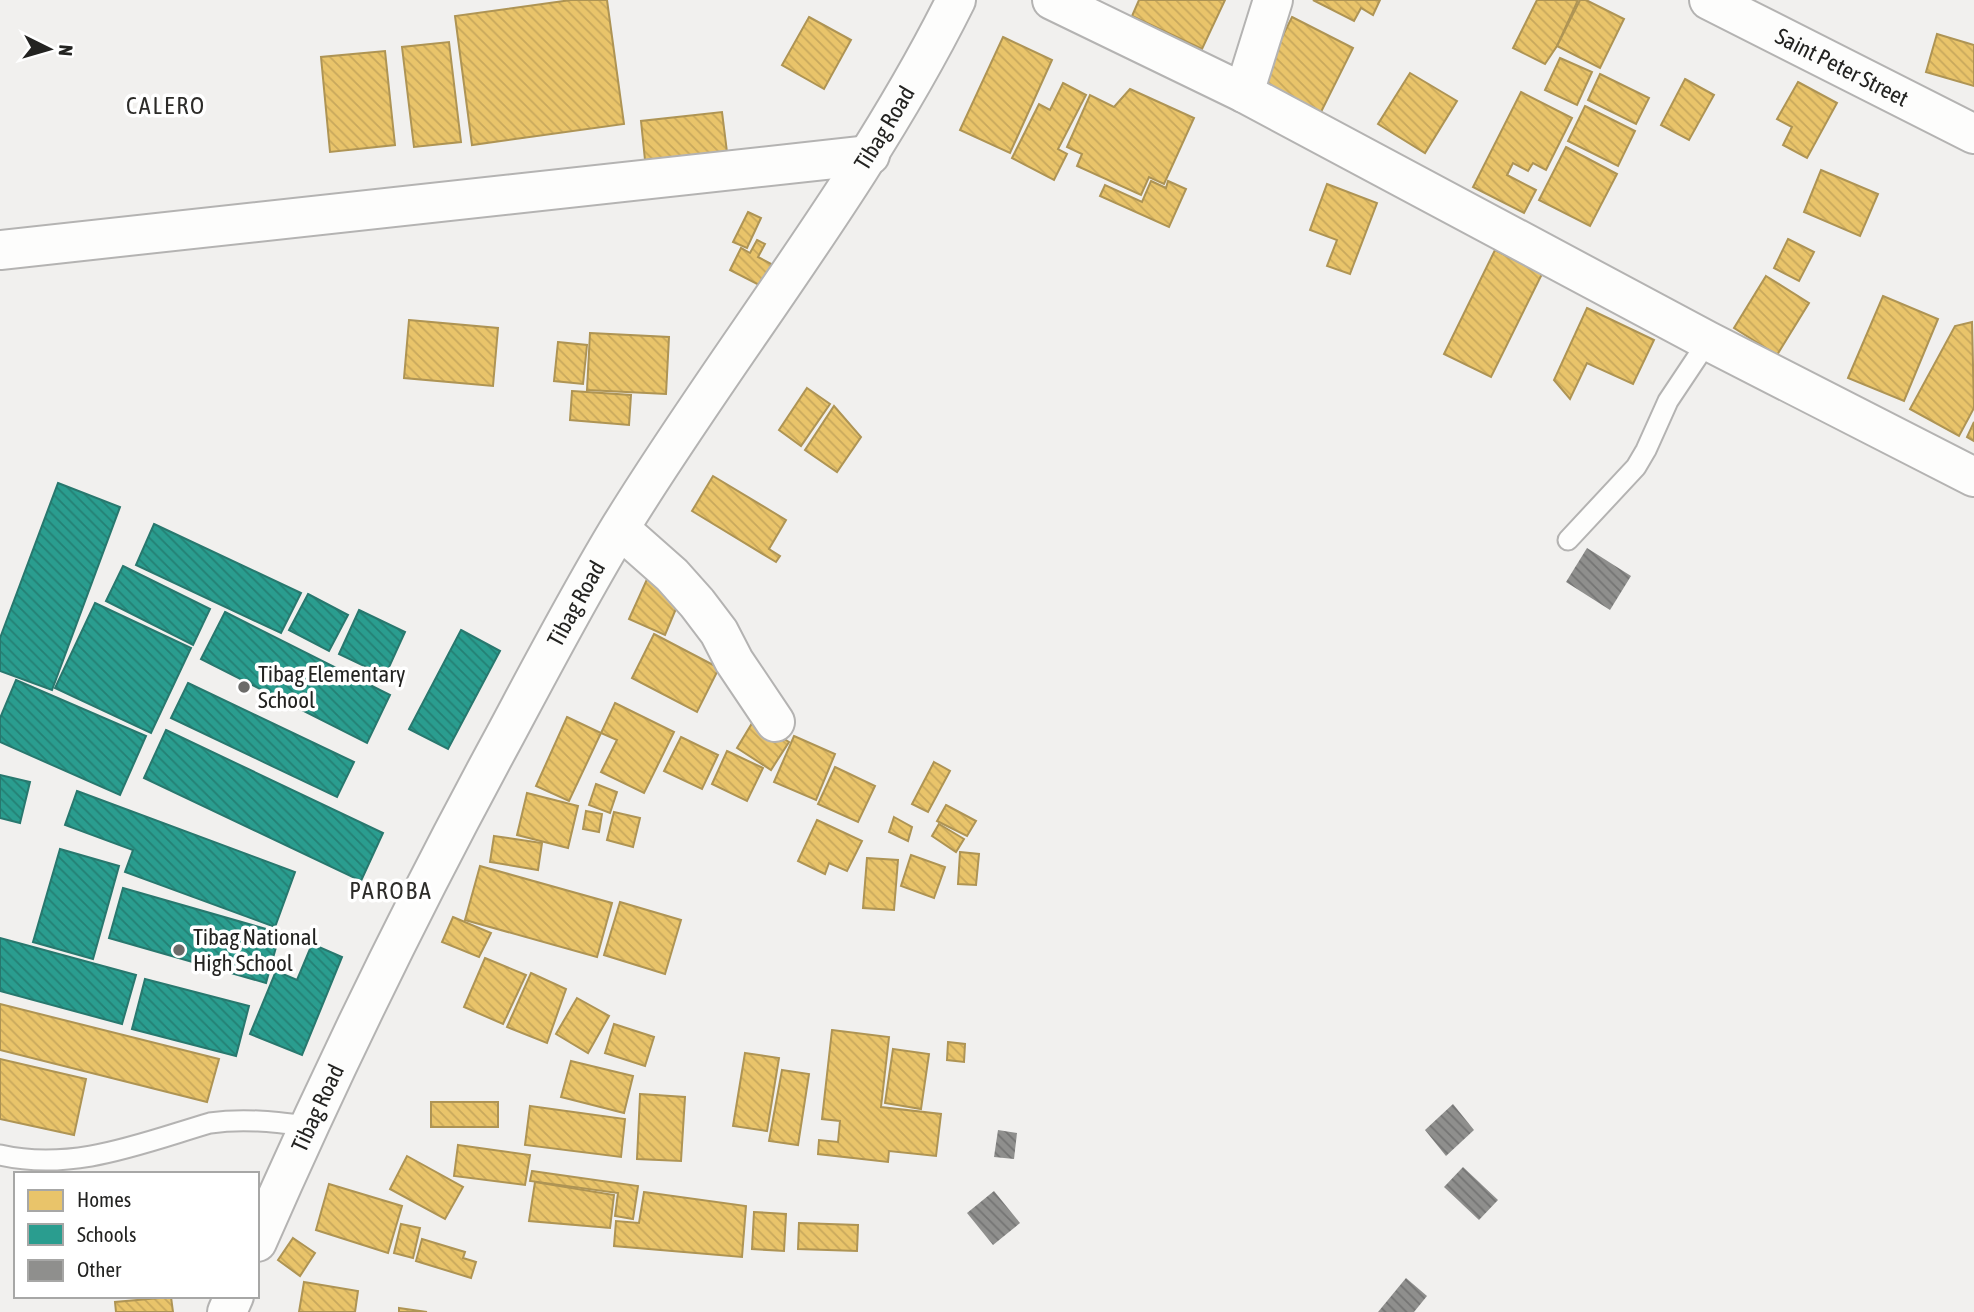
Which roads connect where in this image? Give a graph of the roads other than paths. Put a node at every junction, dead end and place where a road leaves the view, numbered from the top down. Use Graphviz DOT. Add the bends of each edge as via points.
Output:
graph roads {
  1 [pos="956,0"];
  2 [pos="1052,0"];
  3 [pos="1273,0"];
  4 [pos="1709,0"];
  5 [pos="1244,93"];
  6 [pos="1974,134"];
  7 [pos="870,155"];
  8 [pos="0,250"];
  9 [pos="1708,341"];
  10 [pos="1974,477"];
  11 [pos="620,529"];
  12 [pos="1568,540"];
  13 [pos="775,722"];
  14 [pos="308,1126"];
  15 [pos="0,1155"];
  16 [pos="259,1237"];
  1 -- 7 [label="street, Tibag Road"];
  2 -- 5 [label="street"];
  3 -- 5 [label="street"];
  4 -- 6 [label="street, Saint Peter Street"];
  5 -- 9 [label="street"];
  7 -- 8 [label="street"];
  7 -- 11 [label="street, Tibag Road"];
  9 -- 10 [label="street"];
  9 -- 12 [label="lane" via="1668,401 1636,467"];
  11 -- 13 [label="street" via="697,603"];
  11 -- 14 [label="street, Tibag Road" via="435,866"];
  14 -- 15 [label="lane" via="229,1120 98,1156 35,1160"];
  14 -- 16 [label="street, Tibag Road"];
}
